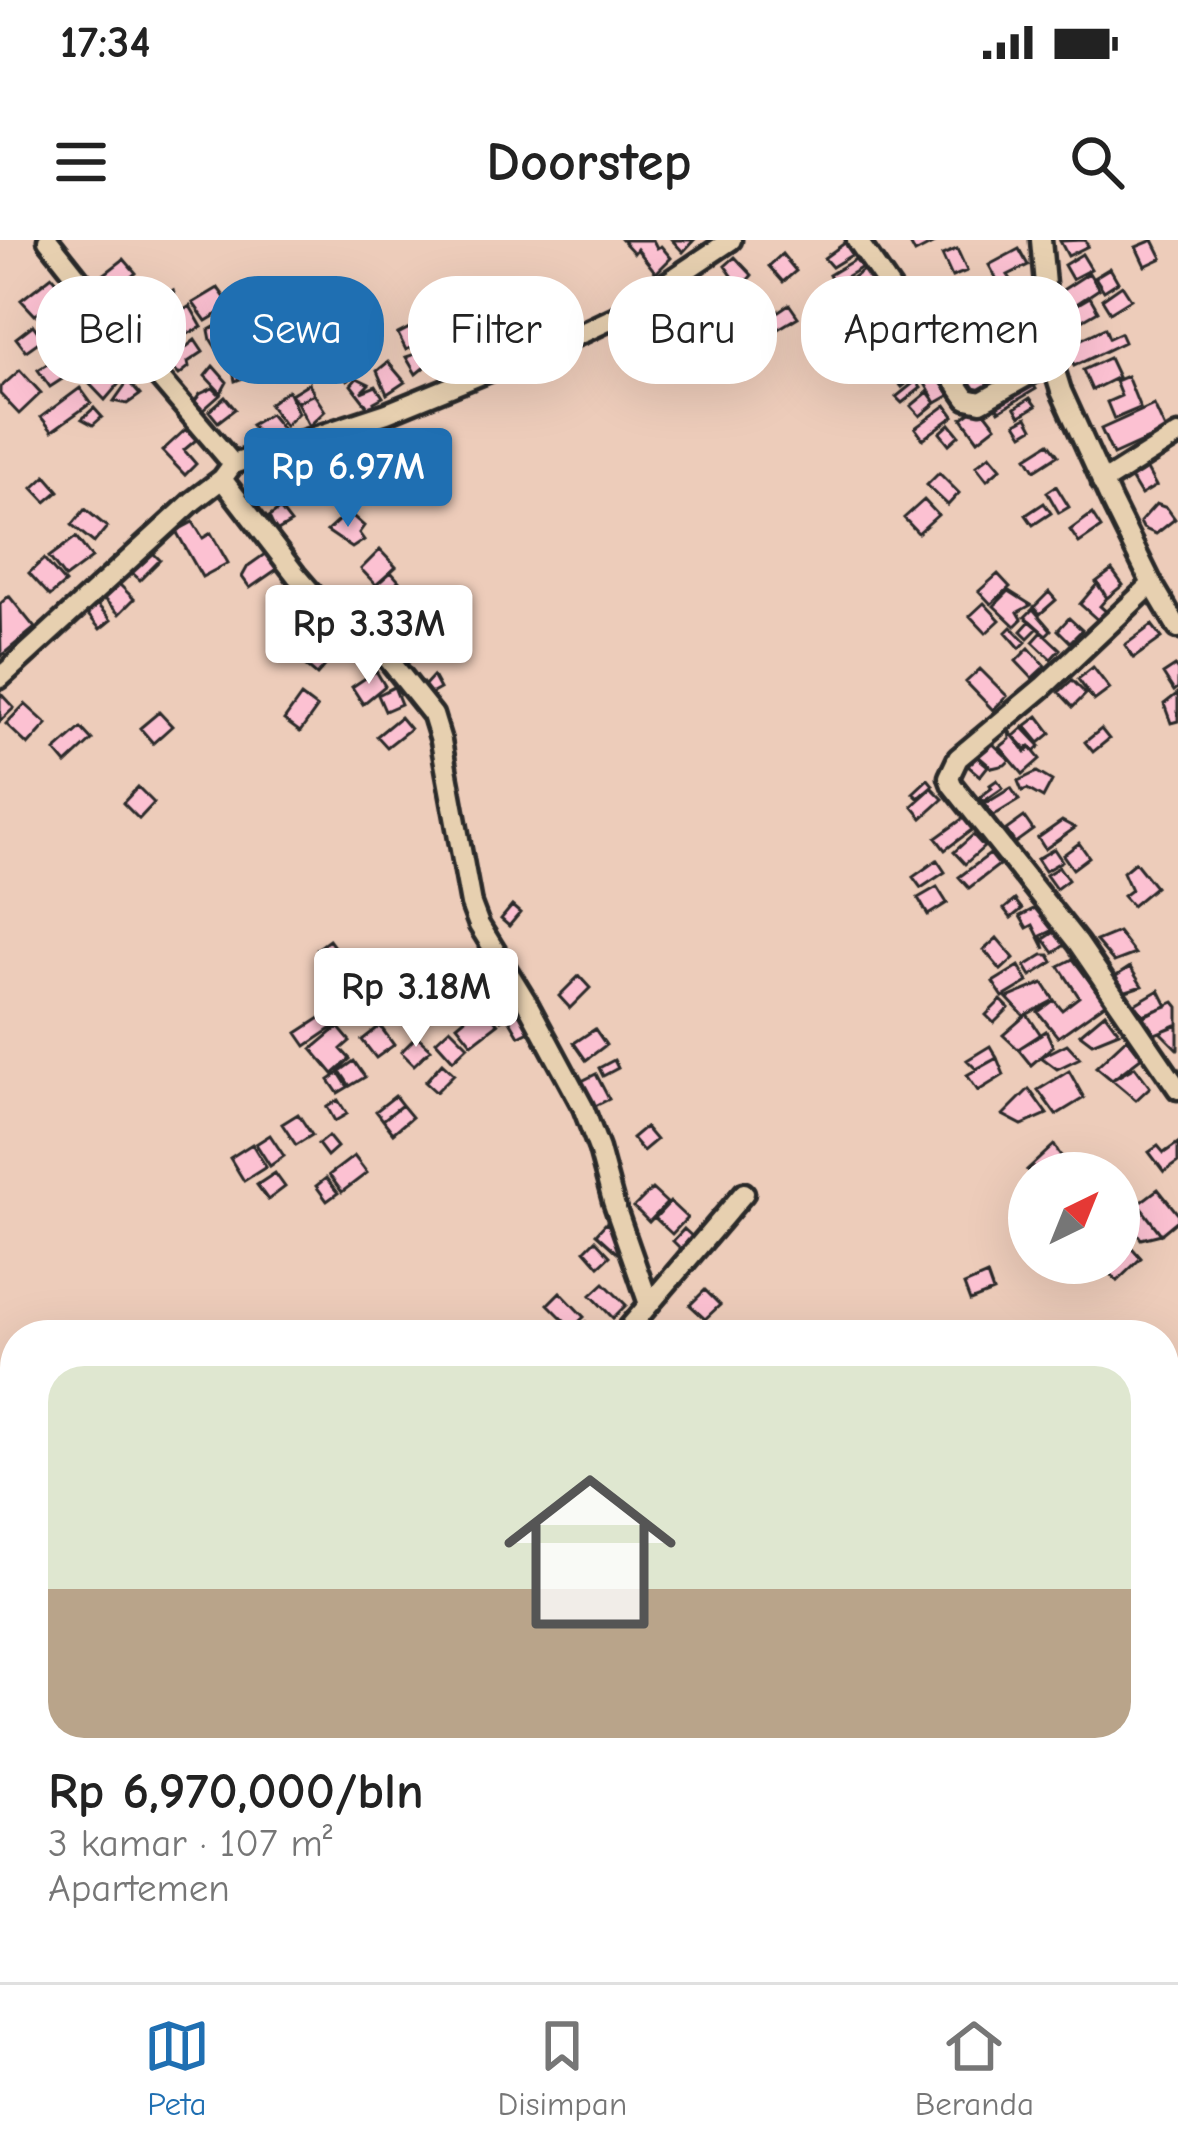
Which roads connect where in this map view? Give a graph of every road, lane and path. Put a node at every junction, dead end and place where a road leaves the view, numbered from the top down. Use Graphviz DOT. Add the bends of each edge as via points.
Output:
graph roads {
  1 [pos="48,240"];
  2 [pos="731,240"];
  3 [pos="857,240"];
  4 [pos="1041,240"];
  5 [pos="882,276"];
  6 [pos="1044,276"];
  7 [pos="957,384"];
  8 [pos="1012,384"];
  9 [pos="1060,384"];
  10 [pos="1178,435"];
  11 [pos="228,472"];
  12 [pos="1102,483"];
  13 [pos="1152,584"];
  14 [pos="1178,628"];
  15 [pos="2,671"];
  16 [pos="1178,1089"];
  17 [pos="744,1193"];
  18 [pos="649,1304"];
  19 [pos="636,1320"];
  1 -- 11 [label="street"];
  2 -- 11 [label="street" via="582,333"];
  3 -- 5 [label="street"];
  4 -- 6 [label="street"];
  7 -- 8 [label="street" via="980,402"];
  9 -- 12 [label="street"];
  10 -- 12 [label="street"];
  11 -- 15 [label="street"];
  11 -- 18 [label="street" via="296,574 340,626 386,655 433,716 471,904 583,1107"];
  12 -- 13 [label="street"];
  13 -- 14 [label="street"];
  13 -- 16 [label="street" via="958,758 949,777"];
  17 -- 18 [label="street"];
  18 -- 19 [label="street"];
}
